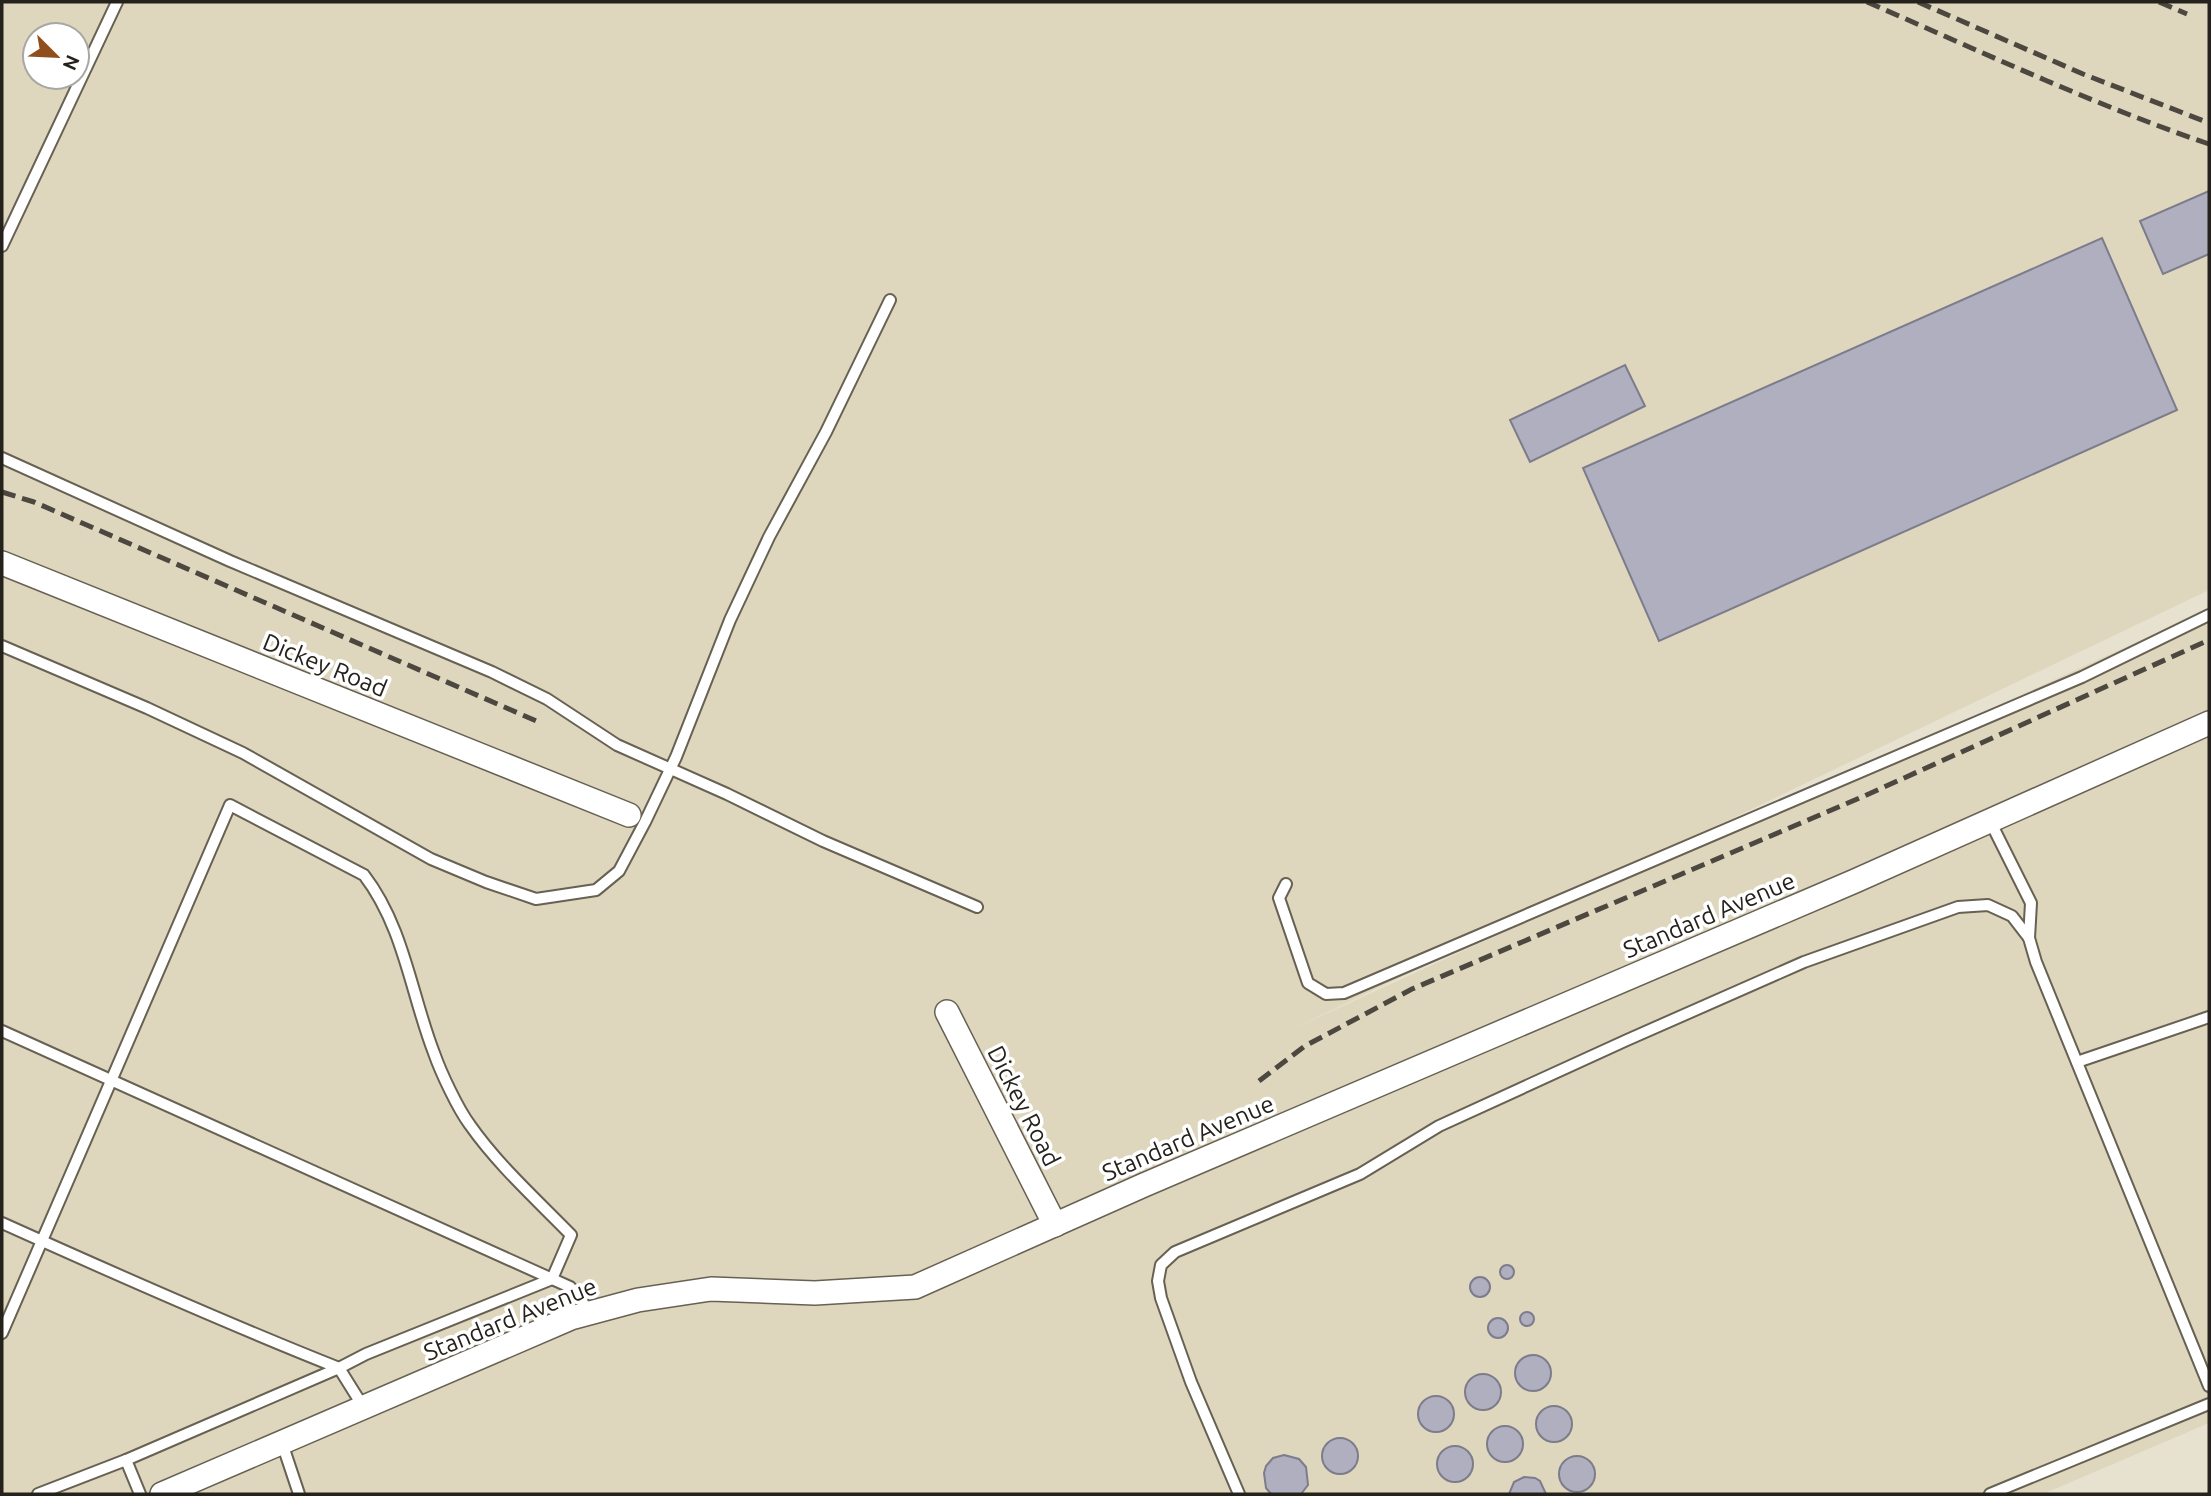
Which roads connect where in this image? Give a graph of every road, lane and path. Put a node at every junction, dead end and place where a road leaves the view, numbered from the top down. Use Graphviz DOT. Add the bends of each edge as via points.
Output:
graph roads {
  1 [pos="117,2"];
  2 [pos="2,246"];
  3 [pos="890,300"];
  4 [pos="2,458"];
  5 [pos="2,563"];
  6 [pos="2209,615"];
  7 [pos="2,646"];
  8 [pos="2209,723"];
  9 [pos="670,770"];
  10 [pos="629,815"];
  11 [pos="1990,821"];
  12 [pos="1286,884"];
  13 [pos="977,907"];
  14 [pos="2029,938"];
  15 [pos="947,1012"];
  16 [pos="2209,1017"];
  17 [pos="2,1031"];
  18 [pos="2077,1062"];
  19 [pos="111,1081"];
  20 [pos="2,1223"];
  21 [pos="1055,1225"];
  22 [pos="41,1241"];
  23 [pos="552,1279"];
  24 [pos="591,1313"];
  25 [pos="2,1333"];
  26 [pos="339,1368"];
  27 [pos="2209,1386"];
  28 [pos="2209,1404"];
  29 [pos="363,1408"];
  30 [pos="282,1443"];
  31 [pos="126,1460"];
  32 [pos="38,1494"];
  33 [pos="140,1494"];
  34 [pos="162,1494"];
  35 [pos="299,1494"];
  36 [pos="1240,1494"];
  37 [pos="1990,1494"];
  1 -- 2 [label="lane"];
  3 -- 9 [label="lane" via="769,537"];
  4 -- 9 [label="lane" via="492,672 547,699 617,745"];
  5 -- 10 [label="street, Dickey Road"];
  6 -- 12 [label="lane" via="2082,677 1344,993 1326,994 1308,983 1279,898"];
  7 -- 9 [label="lane" via="243,753 431,859 536,899 596,890 619,871"];
  8 -- 11 [label="street, Standard Avenue"];
  9 -- 13 [label="lane"];
  11 -- 14 [label="lane" via="2031,903"];
  11 -- 21 [label="street, Standard Avenue"];
  14 -- 18 [label="lane"];
  14 -- 36 [label="lane" via="2012,916 1988,905 1958,907 1804,962 1438,1126 1360,1174 1175,1252 1161,1265 1161,1298 1191,1382"];
  15 -- 21 [label="street, Dickey Road"];
  16 -- 18 [label="lane"];
  17 -- 19 [label="lane"];
  18 -- 27 [label="lane"];
  19 -- 22 [label="lane"];
  19 -- 23 [label="lane"];
  19 -- 23 [label="lane" via="230,805 364,876 379,894 392,921 434,1055 468,1124 571,1235"];
  20 -- 22 [label="lane"];
  21 -- 24 [label="street, Standard Avenue" via="915,1287 815,1293 711,1289 638,1300"];
  22 -- 25 [label="lane"];
  22 -- 26 [label="lane"];
  23 -- 24 [label="lane" via="570,1287"];
  23 -- 26 [label="lane"];
  24 -- 29 [label="street, Standard Avenue"];
  26 -- 29 [label="lane"];
  26 -- 31 [label="lane"];
  28 -- 37 [label="lane"];
  29 -- 30 [label="street, Standard Avenue"];
  30 -- 34 [label="street, Standard Avenue"];
  30 -- 35 [label="lane"];
  31 -- 32 [label="lane"];
  31 -- 33 [label="lane"];
}
